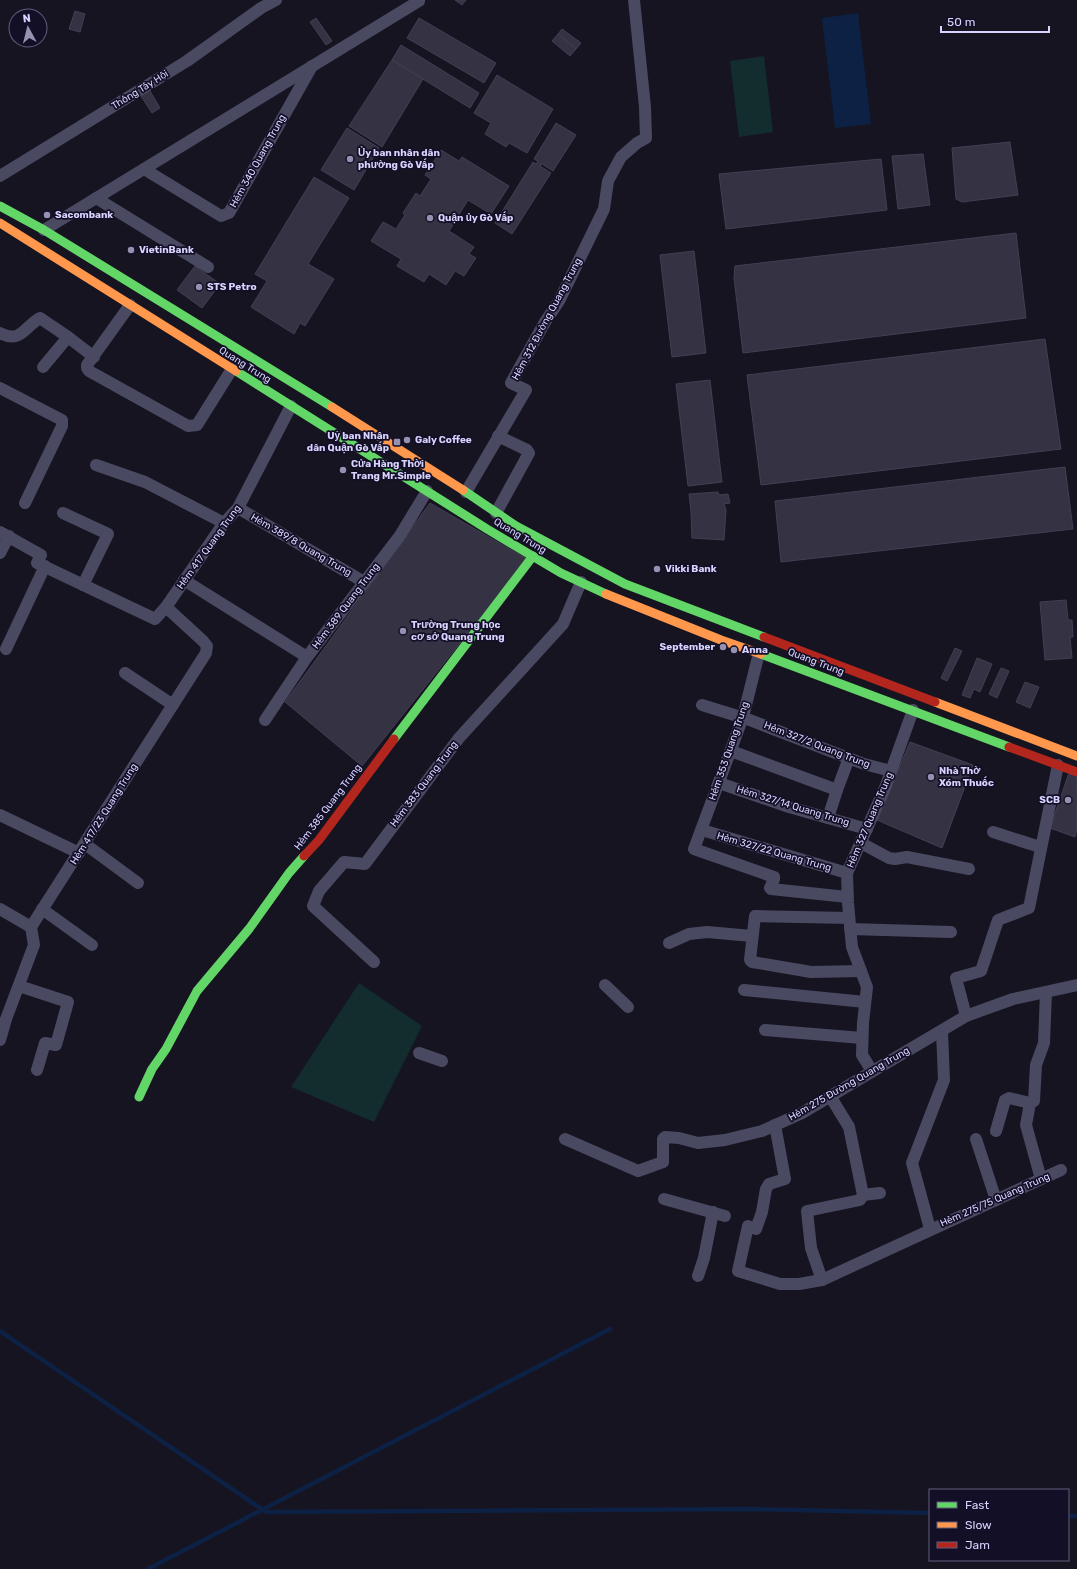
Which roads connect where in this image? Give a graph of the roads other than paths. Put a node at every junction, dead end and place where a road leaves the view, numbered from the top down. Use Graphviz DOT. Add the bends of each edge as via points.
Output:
graph roads {
  1 [pos="276,0"];
  2 [pos="419,0"];
  3 [pos="634,0"];
  4 [pos="312,66"];
  5 [pos="144,169"];
  6 [pos="0,176"];
  7 [pos="96,198"];
  8 [pos="0,206"];
  9 [pos="0,223"];
  10 [pos="44,230"];
  11 [pos="208,268"];
  12 [pos="130,305"];
  13 [pos="0,333"];
  14 [pos="68,338"];
  15 [pos="94,357"];
  16 [pos="43,367"];
  17 [pos="232,369"];
  18 [pos="0,388"];
  19 [pos="296,397"];
  20 [pos="498,436"];
  21 [pos="96,465"];
  22 [pos="427,491"];
  23 [pos="466,492"];
  24 [pos="25,503"];
  25 [pos="238,508"];
  26 [pos="63,513"];
  27 [pos="496,513"];
  28 [pos="224,523"];
  29 [pos="4,534"];
  30 [pos="0,553"];
  31 [pos="533,556"];
  32 [pos="588,565"];
  33 [pos="45,566"];
  34 [pos="184,580"];
  35 [pos="364,582"];
  36 [pos="581,582"];
  37 [pos="84,585"];
  38 [pos="166,607"];
  39 [pos="6,649"];
  40 [pos="759,652"];
  41 [pos="307,657"];
  42 [pos="125,673"];
  43 [pos="173,705"];
  44 [pos="702,705"];
  45 [pos="913,710"];
  46 [pos="743,717"];
  47 [pos="265,720"];
  48 [pos="730,751"];
  49 [pos="1077,756"];
  50 [pos="849,758"];
  51 [pos="1058,765"];
  52 [pos="891,772"];
  53 [pos="1077,772"];
  54 [pos="719,783"];
  55 [pos="837,790"];
  56 [pos="0,815"];
  57 [pos="828,818"];
  58 [pos="867,829"];
  59 [pos="702,830"];
  60 [pos="994,832"];
  61 [pos="860,843"];
  62 [pos="1040,847"];
  63 [pos="82,849"];
  64 [pos="969,869"];
  65 [pos="847,873"];
  66 [pos="138,883"];
  67 [pos="848,897"];
  68 [pos="0,909"];
  69 [pos="42,909"];
  70 [pos="850,923"];
  71 [pos="31,927"];
  72 [pos="951,932"];
  73 [pos="752,936"];
  74 [pos="669,942"];
  75 [pos="92,946"];
  76 [pos="374,962"];
  77 [pos="861,971"];
  78 [pos="605,985"];
  79 [pos="1077,985"];
  80 [pos="18,986"];
  81 [pos="744,990"];
  82 [pos="1046,992"];
  83 [pos="865,1002"];
  84 [pos="628,1007"];
  85 [pos="966,1016"];
  86 [pos="765,1030"];
  87 [pos="942,1030"];
  88 [pos="862,1038"];
  89 [pos="0,1040"];
  90 [pos="419,1052"];
  91 [pos="442,1061"];
  92 [pos="37,1070"];
  93 [pos="872,1071"];
  94 [pos="830,1096"];
  95 [pos="139,1097"];
  96 [pos="1030,1103"];
  97 [pos="775,1125"];
  98 [pos="996,1131"];
  99 [pos="976,1138"];
  100 [pos="565,1139"];
  101 [pos="1061,1170"];
  102 [pos="1042,1179"];
  103 [pos="880,1193"];
  104 [pos="863,1195"];
  105 [pos="664,1199"];
  106 [pos="996,1200"];
  107 [pos="713,1212"];
  108 [pos="725,1216"];
  109 [pos="930,1229"];
  110 [pos="698,1276"];
  111 [pos="822,1280"];
  1 -- 6 [label="street, Thông Tây Hội" via="187,61"];
  2 -- 4 [label="street, Hẻm 340 Quang Trung"];
  3 -- 20 [label="street, Hẻm 312 Đường Quang Trung" via="646,138 621,157 608,181 604,209 559,301 511,383 526,390"];
  4 -- 5 [label="street, Hẻm 340 Quang Trung"];
  4 -- 5 [label="street, Hẻm 340 Quang Trung" via="229,213 221,216"];
  5 -- 7 [label="street, Hẻm 340 Quang Trung"];
  7 -- 10 [label="street, Hẻm 340 Quang Trung"];
  7 -- 11 [label="street"];
  8 -- 10 [label="main road, Quang Trung"];
  9 -- 12 [label="main road, Quang Trung"];
  10 -- 19 [label="main road, Quang Trung"];
  12 -- 15 [label="street"];
  12 -- 17 [label="main road, Quang Trung"];
  13 -- 14 [label="street" via="11,338 19,336 40,318"];
  14 -- 15 [label="street"];
  14 -- 16 [label="street"];
  15 -- 17 [label="street" via="88,365 89,371 188,426 197,425"];
  17 -- 19 [label="main road, Quang Trung"];
  18 -- 24 [label="street" via="62,420 62,426"];
  19 -- 22 [label="main road, Quang Trung"];
  19 -- 23 [label="main road, Quang Trung"];
  19 -- 25 [label="street, Hẻm 417 Quang Trung"];
  20 -- 23 [label="street, Hẻm 312 Đường Quang Trung"];
  20 -- 27 [label="street" via="527,450 528,453"];
  21 -- 28 [label="street" via="146,482"];
  22 -- 31 [label="main road, Quang Trung"];
  22 -- 35 [label="street, Hẻm 389 Quang Trung" via="399,537"];
  23 -- 27 [label="main road, Quang Trung"];
  25 -- 28 [label="street, Hẻm 417 Quang Trung"];
  25 -- 35 [label="street, Hẻm 389/8 Quang Trung"];
  26 -- 37 [label="street" via="108,534"];
  27 -- 32 [label="main road, Quang Trung"];
  28 -- 34 [label="street, Hẻm 417 Quang Trung"];
  29 -- 30 [label="street"];
  29 -- 33 [label="street" via="41,554 37,563"];
  31 -- 36 [label="main road, Quang Trung"];
  31 -- 95 [label="main road, Hẻm 385 Quang Trung" via="319,840 289,873 249,929 197,991 166,1049 152,1068"];
  32 -- 36 [label="main road"];
  32 -- 49 [label="main road, Quang Trung" via="625,584"];
  33 -- 37 [label="street"];
  33 -- 39 [label="street"];
  34 -- 38 [label="street, Hẻm 417 Quang Trung"];
  34 -- 41 [label="street"];
  35 -- 41 [label="street, Hẻm 389 Quang Trung"];
  36 -- 40 [label="main road, Quang Trung" via="721,640"];
  36 -- 76 [label="street, Hẻm 383 Quang Trung" via="564,624 459,738 365,864 344,862 319,891 313,906"];
  37 -- 38 [label="street, Hẻm 417 Quang Trung" via="155,619"];
  38 -- 43 [label="street, Hẻm 417/23 Quang Trung" via="207,646 206,653"];
  40 -- 45 [label="main road, Quang Trung"];
  40 -- 46 [label="street, Hẻm 353 Quang Trung"];
  41 -- 47 [label="street, Hẻm 389 Quang Trung"];
  42 -- 43 [label="street"];
  43 -- 63 [label="street, Hẻm 417/23 Quang Trung"];
  44 -- 46 [label="street, Hẻm 327/2 Quang Trung"];
  45 -- 51 [label="main road, Quang Trung"];
  45 -- 52 [label="street, Hẻm 327 Quang Trung"];
  46 -- 48 [label="street, Hẻm 353 Quang Trung"];
  46 -- 50 [label="street, Hẻm 327/2 Quang Trung"];
  48 -- 54 [label="street, Hẻm 353 Quang Trung"];
  48 -- 55 [label="street"];
  50 -- 52 [label="street, Hẻm 327/2 Quang Trung"];
  50 -- 55 [label="street"];
  51 -- 53 [label="main road, Quang Trung"];
  51 -- 62 [label="street"];
  52 -- 58 [label="street, Hẻm 327 Quang Trung"];
  54 -- 57 [label="street, Hẻm 327/14 Quang Trung"];
  54 -- 59 [label="street, Hẻm 353 Quang Trung"];
  55 -- 57 [label="street"];
  56 -- 63 [label="street"];
  57 -- 58 [label="street, Hẻm 327/14 Quang Trung"];
  58 -- 61 [label="street, Hẻm 327 Quang Trung"];
  59 -- 65 [label="street, Hẻm 327/22 Quang Trung"];
  59 -- 67 [label="street, Hẻm 353 Quang Trung" via="694,849 774,877 771,890"];
  60 -- 62 [label="street"];
  61 -- 64 [label="street" via="889,858 907,857"];
  61 -- 65 [label="street, Hẻm 327 Quang Trung"];
  62 -- 85 [label="street" via="1029,908 998,920 981,971 956,978"];
  63 -- 66 [label="street"];
  63 -- 69 [label="street, Hẻm 417/23 Quang Trung"];
  65 -- 67 [label="street, Hẻm 327 Quang Trung"];
  67 -- 70 [label="street, Hẻm 327 Quang Trung"];
  68 -- 71 [label="street"];
  69 -- 71 [label="street, Hẻm 417/23 Quang Trung"];
  69 -- 75 [label="street"];
  70 -- 72 [label="street"];
  70 -- 73 [label="street" via="755,916"];
  70 -- 77 [label="street, Hẻm 327 Quang Trung" via="852,947"];
  71 -- 80 [label="street" via="34,945"];
  73 -- 74 [label="street" via="707,932 689,934"];
  73 -- 77 [label="street" via="749,957 752,962 811,972"];
  77 -- 83 [label="street, Hẻm 327 Quang Trung" via="867,987"];
  78 -- 84 [label="street"];
  79 -- 82 [label="street, Hẻm 275 Đường Quang Trung"];
  80 -- 89 [label="street"];
  80 -- 92 [label="street" via="68,1002 56,1045 44,1043"];
  81 -- 83 [label="street"];
  82 -- 85 [label="street, Hẻm 275 Đường Quang Trung" via="1013,999"];
  82 -- 96 [label="street" via="1044,1043 1036,1064 1034,1101"];
  83 -- 88 [label="street, Hẻm 327 Quang Trung"];
  85 -- 87 [label="street, Hẻm 275 Đường Quang Trung"];
  86 -- 88 [label="street"];
  87 -- 93 [label="street, Hẻm 275 Đường Quang Trung"];
  87 -- 109 [label="street, Hẻm 275/75 Quang Trung" via="944,1080 912,1163"];
  88 -- 93 [label="street, Hẻm 327 Quang Trung" via="862,1055"];
  90 -- 91 [label="street"];
  93 -- 94 [label="street, Hẻm 275 Đường Quang Trung"];
  94 -- 97 [label="street, Hẻm 275 Đường Quang Trung"];
  94 -- 104 [label="street" via="849,1127"];
  96 -- 98 [label="street" via="1009,1098 1005,1100"];
  96 -- 102 [label="street" via="1026,1125"];
  97 -- 100 [label="street, Hẻm 275 Đường Quang Trung" via="762,1131 724,1140 698,1143 665,1137 663,1162 638,1171"];
  97 -- 111 [label="street, Hẻm 275/75 Quang Trung" via="784,1180 769,1184 766,1188 756,1229 748,1226 738,1271 780,1284"];
  99 -- 106 [label="street"];
  101 -- 102 [label="street, Hẻm 275/75 Quang Trung"];
  102 -- 106 [label="street, Hẻm 275/75 Quang Trung"];
  103 -- 104 [label="street"];
  104 -- 111 [label="street" via="860,1200 807,1210 811,1248"];
  105 -- 107 [label="street"];
  106 -- 109 [label="street, Hẻm 275/75 Quang Trung"];
  107 -- 108 [label="street"];
  107 -- 110 [label="street"];
  109 -- 111 [label="street, Hẻm 275/75 Quang Trung"];
}
